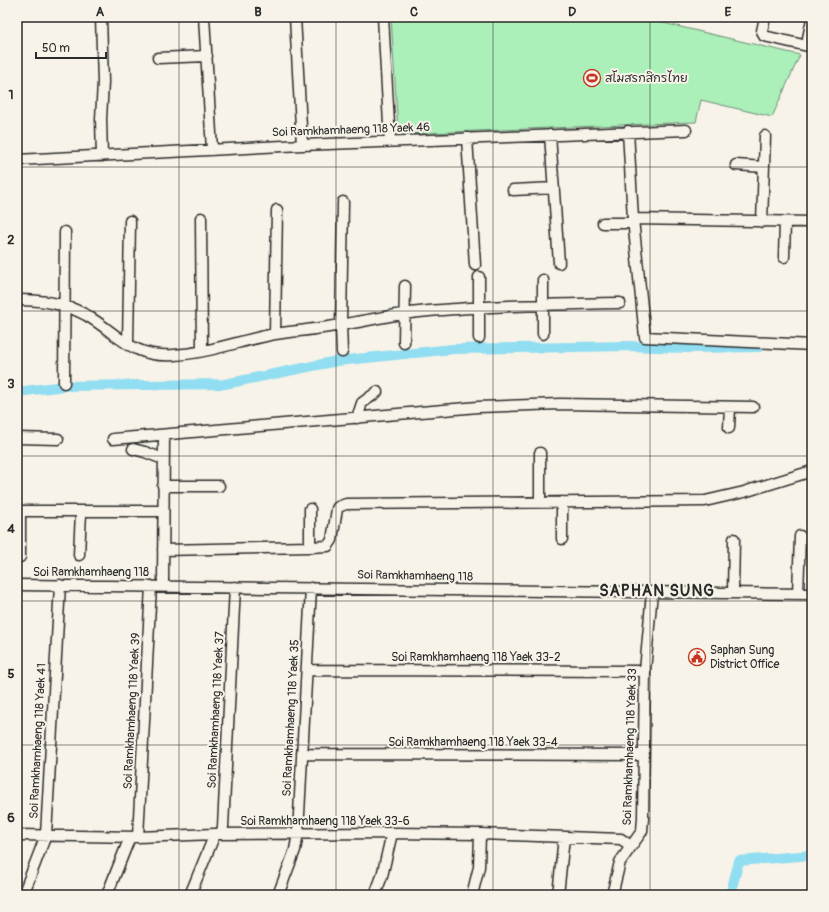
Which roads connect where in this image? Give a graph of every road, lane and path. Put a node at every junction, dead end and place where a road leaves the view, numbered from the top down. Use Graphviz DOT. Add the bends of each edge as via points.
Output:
graph roads {
  1 [pos="101,17"];
  2 [pos="204,17"];
  3 [pos="295,17"];
  4 [pos="383,17"];
  5 [pos="765,17"];
  6 [pos="812,19"];
  7 [pos="810,43"];
  8 [pos="207,56"];
  9 [pos="158,58"];
  10 [pos="686,130"];
  11 [pos="628,132"];
  12 [pos="550,135"];
  13 [pos="766,136"];
  14 [pos="467,138"];
  15 [pos="390,142"];
  16 [pos="302,145"];
  17 [pos="212,150"];
  18 [pos="102,156"];
  19 [pos="17,160"];
  20 [pos="736,165"];
  21 [pos="764,167"];
  22 [pos="554,188"];
  23 [pos="513,190"];
  24 [pos="343,202"];
  25 [pos="277,210"];
  26 [pos="201,218"];
  27 [pos="130,221"];
  28 [pos="633,221"];
  29 [pos="762,222"];
  30 [pos="785,222"];
  31 [pos="812,222"];
  32 [pos="603,223"];
  33 [pos="65,232"];
  34 [pos="784,257"];
  35 [pos="559,263"];
  36 [pos="475,265"];
  37 [pos="479,277"];
  38 [pos="543,280"];
  39 [pos="405,286"];
  40 [pos="17,300"];
  41 [pos="620,303"];
  42 [pos="544,304"];
  43 [pos="64,305"];
  44 [pos="480,307"];
  45 [pos="404,314"];
  46 [pos="341,325"];
  47 [pos="275,334"];
  48 [pos="543,334"];
  49 [pos="479,338"];
  50 [pos="404,343"];
  51 [pos="128,345"];
  52 [pos="812,345"];
  53 [pos="202,351"];
  54 [pos="342,352"];
  55 [pos="64,382"];
  56 [pos="377,392"];
  57 [pos="730,407"];
  58 [pos="753,407"];
  59 [pos="357,418"];
  60 [pos="729,428"];
  61 [pos="164,436"];
  62 [pos="17,438"];
  63 [pos="58,439"];
  64 [pos="113,439"];
  65 [pos="133,449"];
  66 [pos="540,453"];
  67 [pos="163,459"];
  68 [pos="812,471"];
  69 [pos="163,486"];
  70 [pos="219,486"];
  71 [pos="540,502"];
  72 [pos="562,502"];
  73 [pos="310,510"];
  74 [pos="18,511"];
  75 [pos="163,511"];
  76 [pos="81,512"];
  77 [pos="800,536"];
  78 [pos="562,539"];
  79 [pos="734,539"];
  80 [pos="310,547"];
  81 [pos="163,550"];
  82 [pos="79,555"];
  83 [pos="20,557"];
  84 [pos="17,585"];
  85 [pos="60,585"];
  86 [pos="151,586"];
  87 [pos="163,586"];
  88 [pos="236,587"];
  89 [pos="311,588"];
  90 [pos="652,592"];
  91 [pos="733,593"];
  92 [pos="798,594"];
  93 [pos="812,594"];
  94 [pos="307,670"];
  95 [pos="645,671"];
  96 [pos="302,754"];
  97 [pos="643,755"];
  98 [pos="298,833"];
  99 [pos="392,833"];
  100 [pos="218,834"];
  101 [pos="480,834"];
  102 [pos="17,835"];
  103 [pos="46,835"];
  104 [pos="134,837"];
  105 [pos="564,837"];
  106 [pos="631,846"];
  107 [pos="23,895"];
  108 [pos="107,895"];
  109 [pos="190,895"];
  110 [pos="278,895"];
  111 [pos="374,895"];
  112 [pos="472,895"];
  113 [pos="558,895"];
  114 [pos="612,895"];
  1 -- 18 [label="street"];
  2 -- 8 [label="street"];
  3 -- 16 [label="street"];
  4 -- 15 [label="street"];
  5 -- 7 [label="street" via="762,31 764,36"];
  6 -- 7 [label="street"];
  8 -- 9 [label="street"];
  8 -- 17 [label="street"];
  10 -- 11 [label="street, Soi Ramkhamhaeng 118 Yaek 46"];
  11 -- 12 [label="street, Soi Ramkhamhaeng 118 Yaek 46"];
  11 -- 28 [label="street"];
  12 -- 14 [label="street, Soi Ramkhamhaeng 118 Yaek 46"];
  12 -- 22 [label="street"];
  13 -- 21 [label="street"];
  14 -- 15 [label="street, Soi Ramkhamhaeng 118 Yaek 46"];
  14 -- 36 [label="street"];
  15 -- 16 [label="street, Soi Ramkhamhaeng 118 Yaek 46"];
  16 -- 17 [label="street, Soi Ramkhamhaeng 118 Yaek 46"];
  17 -- 18 [label="street, Soi Ramkhamhaeng 118 Yaek 46"];
  18 -- 19 [label="street, Soi Ramkhamhaeng 118 Yaek 46"];
  20 -- 21 [label="street"];
  21 -- 29 [label="street"];
  22 -- 23 [label="street"];
  22 -- 35 [label="street"];
  24 -- 46 [label="street"];
  25 -- 47 [label="street"];
  26 -- 53 [label="street"];
  27 -- 51 [label="street"];
  28 -- 29 [label="street"];
  28 -- 32 [label="street"];
  28 -- 52 [label="street" via="645,337"];
  29 -- 30 [label="street"];
  30 -- 31 [label="street"];
  30 -- 34 [label="street"];
  33 -- 43 [label="street"];
  37 -- 44 [label="street"];
  38 -- 42 [label="street"];
  39 -- 45 [label="street"];
  40 -- 43 [label="street" via="48,301"];
  41 -- 42 [label="street"];
  42 -- 44 [label="street"];
  42 -- 48 [label="street"];
  43 -- 51 [label="street" via="86,315"];
  43 -- 55 [label="street"];
  44 -- 45 [label="street"];
  44 -- 49 [label="street"];
  45 -- 46 [label="street"];
  45 -- 50 [label="street"];
  46 -- 47 [label="street"];
  46 -- 54 [label="street"];
  47 -- 53 [label="street"];
  51 -- 53 [label="street" via="156,355 174,356"];
  56 -- 59 [label="street" via="362,403"];
  57 -- 58 [label="street"];
  57 -- 59 [label="street" via="560,404 478,407"];
  57 -- 60 [label="street"];
  59 -- 61 [label="street"];
  61 -- 64 [label="street"];
  61 -- 67 [label="street"];
  62 -- 63 [label="street"];
  65 -- 67 [label="street"];
  66 -- 71 [label="street"];
  67 -- 69 [label="street"];
  68 -- 72 [label="street" via="705,501"];
  69 -- 70 [label="street"];
  69 -- 75 [label="street"];
  71 -- 72 [label="street"];
  71 -- 80 [label="street" via="341,505 336,509 330,544"];
  72 -- 78 [label="street"];
  73 -- 80 [label="street"];
  74 -- 76 [label="street"];
  74 -- 83 [label="street"];
  75 -- 76 [label="street"];
  75 -- 81 [label="street"];
  76 -- 82 [label="street"];
  77 -- 92 [label="street"];
  79 -- 91 [label="street"];
  80 -- 81 [label="street"];
  81 -- 87 [label="street"];
  84 -- 85 [label="street, Soi Ramkhamhaeng 118"];
  85 -- 86 [label="street, Soi Ramkhamhaeng 118"];
  85 -- 103 [label="street, Soi Ramkhamhaeng 118 Yaek 41"];
  86 -- 87 [label="street, Soi Ramkhamhaeng 118"];
  86 -- 104 [label="street, Soi Ramkhamhaeng 118 Yaek 39"];
  87 -- 88 [label="street, Soi Ramkhamhaeng 118"];
  88 -- 89 [label="street, Soi Ramkhamhaeng 118"];
  88 -- 100 [label="street, Soi Ramkhamhaeng 118 Yaek 37" via="223,827"];
  89 -- 90 [label="street, Soi Ramkhamhaeng 118"];
  89 -- 94 [label="street, Soi Ramkhamhaeng 118 Yaek 35"];
  90 -- 91 [label="street, Soi Ramkhamhaeng 118"];
  90 -- 95 [label="street, Soi Ramkhamhaeng 118 Yaek 33"];
  91 -- 92 [label="street, Soi Ramkhamhaeng 118"];
  92 -- 93 [label="street, Soi Ramkhamhaeng 118"];
  94 -- 95 [label="street, Soi Ramkhamhaeng 118 Yaek 33-2"];
  94 -- 96 [label="street, Soi Ramkhamhaeng 118 Yaek 35"];
  95 -- 97 [label="street, Soi Ramkhamhaeng 118 Yaek 33"];
  96 -- 97 [label="street, Soi Ramkhamhaeng 118 Yaek 33-4"];
  96 -- 98 [label="street, Soi Ramkhamhaeng 118 Yaek 35"];
  97 -- 106 [label="street, Soi Ramkhamhaeng 118 Yaek 33" via="642,831"];
  98 -- 99 [label="street, Soi Ramkhamhaeng 118 Yaek 33-6"];
  98 -- 100 [label="street, Soi Ramkhamhaeng 118 Yaek 33-6"];
  98 -- 110 [label="street, Soi Ramkhamhaeng 118 Yaek 35"];
  99 -- 101 [label="street, Soi Ramkhamhaeng 118 Yaek 33-6"];
  99 -- 111 [label="street" via="382,876"];
  100 -- 104 [label="street, Soi Ramkhamhaeng 118 Yaek 33-6"];
  100 -- 109 [label="street, Soi Ramkhamhaeng 118 Yaek 37"];
  101 -- 105 [label="street, Soi Ramkhamhaeng 118 Yaek 33-6"];
  101 -- 112 [label="street" via="479,867"];
  102 -- 103 [label="street, Soi Ramkhamhaeng 118 Yaek 33-6"];
  103 -- 104 [label="street, Soi Ramkhamhaeng 118 Yaek 33-6"];
  103 -- 107 [label="street, Soi Ramkhamhaeng 118 Yaek 41"];
  104 -- 108 [label="street, Soi Ramkhamhaeng 118 Yaek 39"];
  105 -- 106 [label="street, Soi Ramkhamhaeng 118 Yaek 33-6" via="622,839"];
  105 -- 113 [label="street"];
  106 -- 114 [label="street, Soi Ramkhamhaeng 118 Yaek 33" via="620,862"];
}
